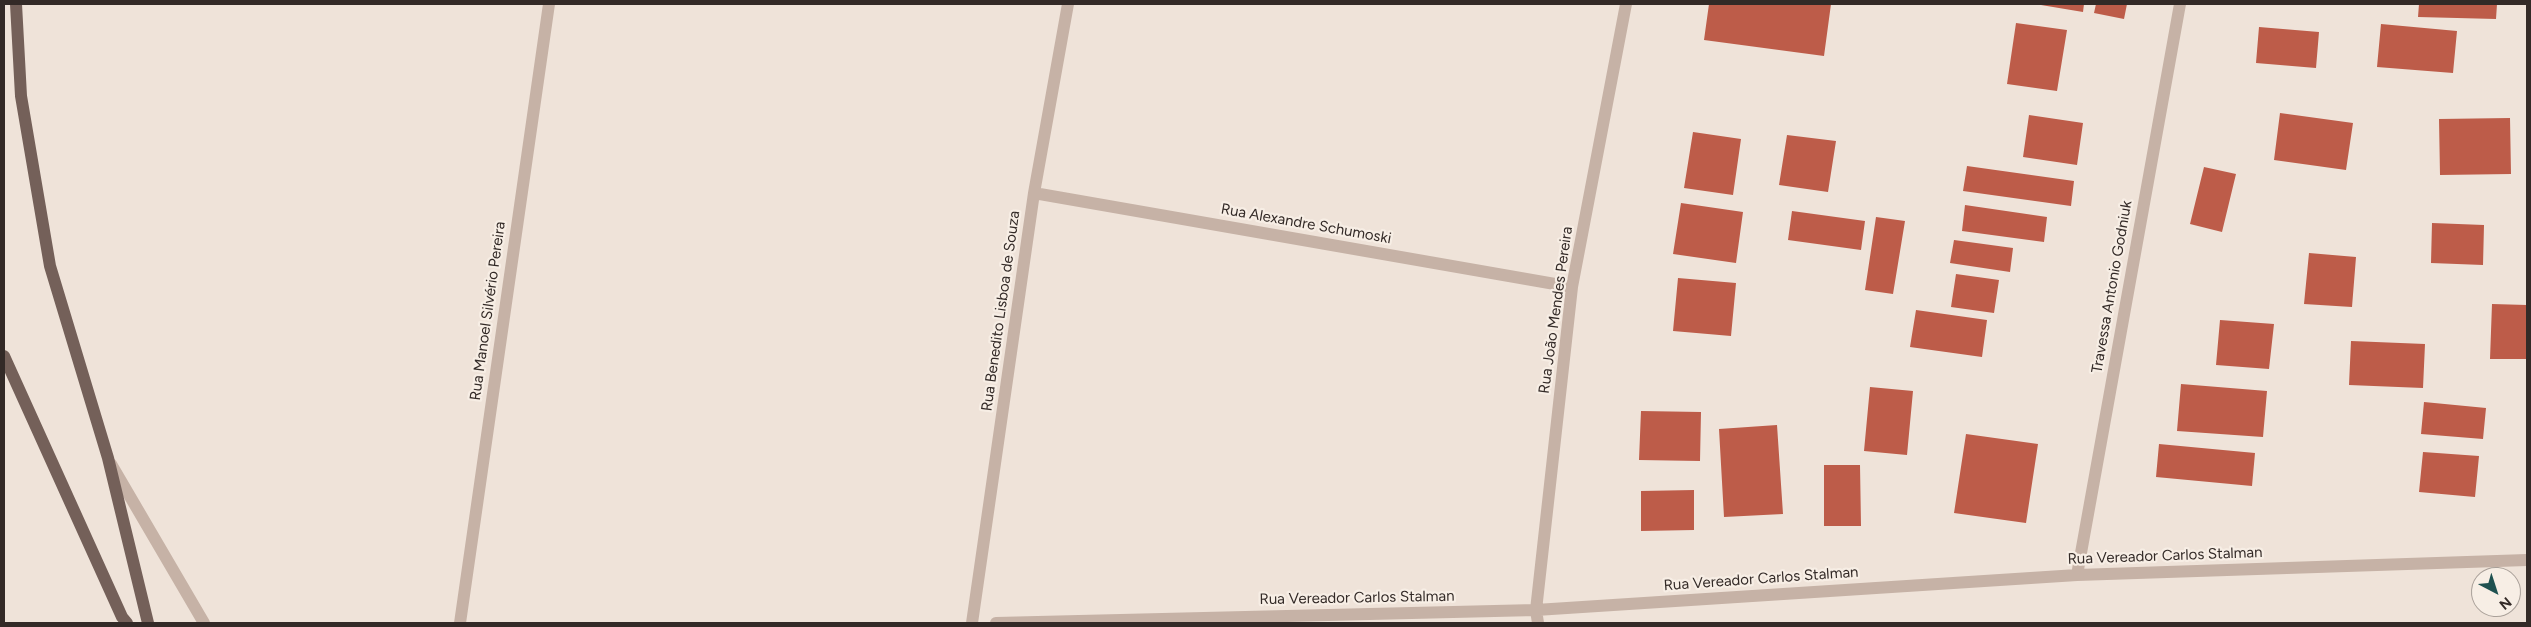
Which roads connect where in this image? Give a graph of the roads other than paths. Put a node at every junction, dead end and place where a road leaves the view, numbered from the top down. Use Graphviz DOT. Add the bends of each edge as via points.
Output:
graph roads {
  1 [pos="16,4"];
  2 [pos="549,4"];
  3 [pos="1068,4"];
  4 [pos="1626,4"];
  5 [pos="2180,4"];
  6 [pos="1034,193"];
  7 [pos="1572,286"];
  8 [pos="4,356"];
  9 [pos="108,458"];
  10 [pos="2527,560"];
  11 [pos="2077,575"];
  12 [pos="1536,610"];
  13 [pos="127,623"];
  14 [pos="148,623"];
  15 [pos="204,623"];
  16 [pos="460,623"];
  17 [pos="972,623"];
  18 [pos="996,623"];
  19 [pos="1538,623"];
  1 -- 9 [label="main road" via="21,96 50,266"];
  2 -- 16 [label="street, Rua Manoel Silvério Pereira"];
  3 -- 6 [label="street, Rua Benedito Lisboa de Souza"];
  4 -- 7 [label="street, Rua João Mendes Pereira"];
  5 -- 11 [label="street, Travessa Antonio Godniuk"];
  6 -- 7 [label="street, Rua Alexandre Schumoski"];
  6 -- 17 [label="street, Rua Benedito Lisboa de Souza"];
  7 -- 12 [label="street, Rua João Mendes Pereira"];
  8 -- 13 [label="main road" via="90,549"];
  9 -- 14 [label="main road"];
  9 -- 15 [label="street"];
  10 -- 11 [label="street, Rua Vereador Carlos Stalman"];
  11 -- 12 [label="street, Rua Vereador Carlos Stalman"];
  12 -- 18 [label="street, Rua Vereador Carlos Stalman"];
  12 -- 19 [label="street, Rua João Mendes Pereira"];
}
